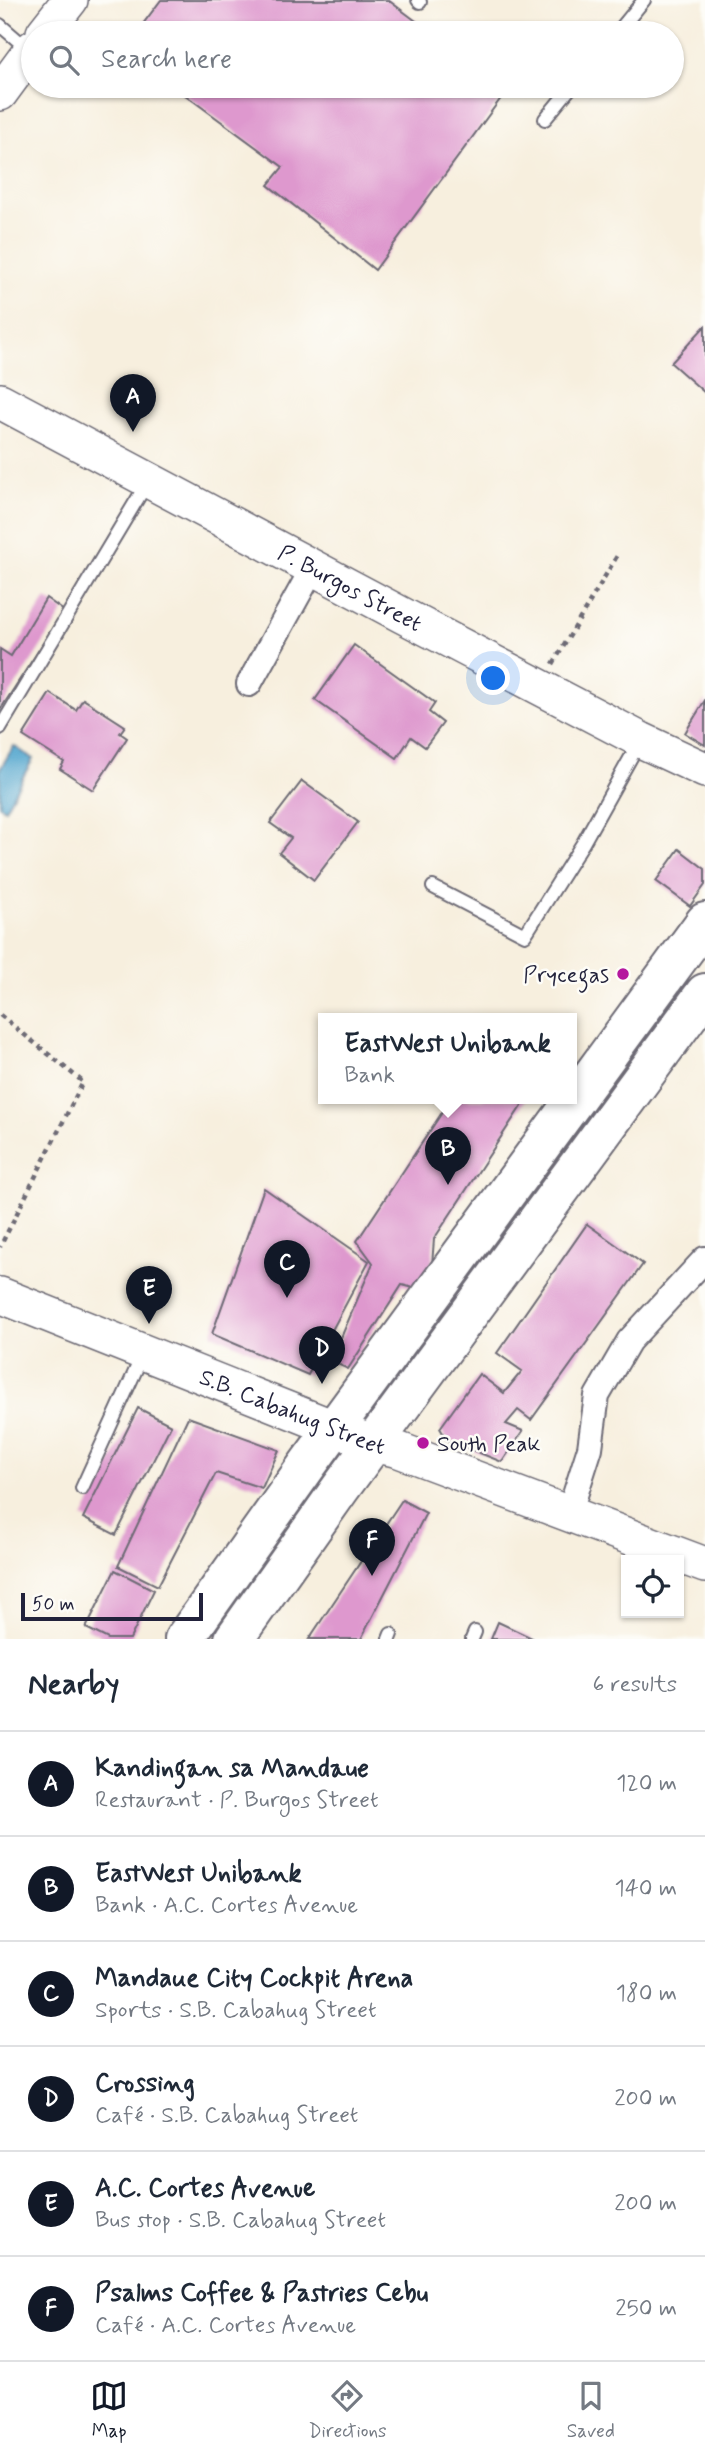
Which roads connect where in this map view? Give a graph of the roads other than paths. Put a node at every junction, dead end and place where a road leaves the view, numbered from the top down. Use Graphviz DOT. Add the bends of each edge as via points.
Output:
graph roads {
  1 [pos="69,0"];
  2 [pos="645,0"];
  3 [pos="53,21"];
  4 [pos="627,21"];
  5 [pos="0,25"];
  6 [pos="21,36"];
  7 [pos="21,64"];
  8 [pos="0,93"];
  9 [pos="562,98"];
  10 [pos="545,119"];
  11 [pos="0,401"];
  12 [pos="149,480"];
  13 [pos="313,568"];
  14 [pos="249,684"];
  15 [pos="0,728"];
  16 [pos="641,740"];
  17 [pos="705,770"];
  18 [pos="433,887"];
  19 [pos="705,922"];
  20 [pos="705,993"];
  21 [pos="577,1096"];
  22 [pos="571,1104"];
  23 [pos="566,1111"];
  24 [pos="601,1137"];
  25 [pos="700,1275"];
  26 [pos="0,1295"];
  27 [pos="144,1352"];
  28 [pos="337,1427"];
  29 [pos="374,1444"];
  30 [pos="82,1488"];
  31 [pos="569,1514"];
  32 [pos="705,1565"];
  33 [pos="184,1639"];
  34 [pos="234,1639"];
  1 -- 3 [label="street"];
  2 -- 4 [label="lane"];
  5 -- 6 [label="lane"];
  7 -- 8 [label="street"];
  9 -- 10 [label="lane"];
  11 -- 12 [label="street, P. Burgos Street"];
  12 -- 13 [label="street, P. Burgos Street"];
  12 -- 15 [label="lane"];
  13 -- 14 [label="street"];
  13 -- 16 [label="street, P. Burgos Street"];
  16 -- 17 [label="street, P. Burgos Street"];
  16 -- 18 [label="lane" via="525,935"];
  19 -- 21 [label="main road"];
  20 -- 24 [label="main road"];
  22 -- 23 [label="main road"];
  23 -- 24 [label="main road"];
  23 -- 28 [label="main road"];
  24 -- 29 [label="main road"];
  25 -- 31 [label="street" via="629,1341 597,1396 590,1448"];
  26 -- 27 [label="street, S.B. Cabahug Street"];
  27 -- 28 [label="street, S.B. Cabahug Street"];
  27 -- 30 [label="lane"];
  28 -- 29 [label="street, S.B. Cabahug Street"];
  28 -- 33 [label="main road"];
  29 -- 31 [label="street, S.B. Cabahug Street"];
  29 -- 34 [label="main road"];
  31 -- 32 [label="street, S.B. Cabahug Street"];
}
